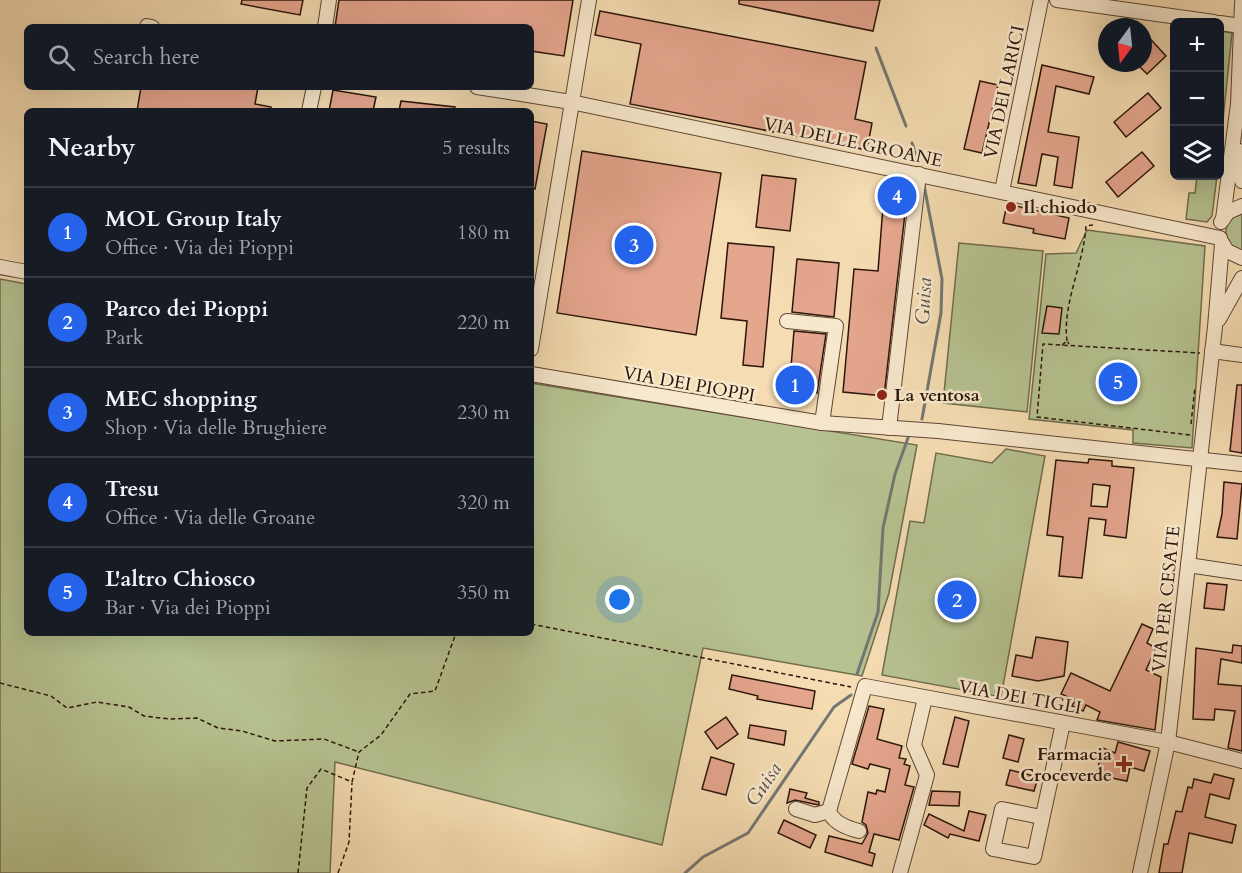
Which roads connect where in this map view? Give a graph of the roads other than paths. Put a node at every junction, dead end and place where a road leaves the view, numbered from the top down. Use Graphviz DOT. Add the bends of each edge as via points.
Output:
graph roads {
  1 [pos="329,0"];
  2 [pos="588,0"];
  3 [pos="1041,0"];
  4 [pos="1057,0"];
  5 [pos="1242,3"];
  6 [pos="1185,18"];
  7 [pos="325,24"];
  8 [pos="1224,24"];
  9 [pos="1241,26"];
  10 [pos="1242,31"];
  11 [pos="313,90"];
  12 [pos="496,90"];
  13 [pos="571,102"];
  14 [pos="1239,107"];
  15 [pos="310,108"];
  16 [pos="919,174"];
  17 [pos="1242,181"];
  18 [pos="1002,191"];
  19 [pos="1242,206"];
  20 [pos="1223,219"];
  21 [pos="1221,241"];
  22 [pos="1242,258"];
  23 [pos="0,267"];
  24 [pos="24,271"];
  25 [pos="1242,278"];
  26 [pos="787,321"];
  27 [pos="1215,327"];
  28 [pos="534,330"];
  29 [pos="1212,351"];
  30 [pos="1242,355"];
  31 [pos="534,375"];
  32 [pos="822,423"];
  33 [pos="889,428"];
  34 [pos="1199,458"];
  35 [pos="1242,464"];
  36 [pos="1188,565"];
  37 [pos="1242,573"];
  38 [pos="925,698"];
  39 [pos="1063,723"];
  40 [pos="1168,742"];
  41 [pos="1242,761"];
  42 [pos="796,809"];
  43 [pos="829,811"];
  44 [pos="1041,817"];
  45 [pos="859,831"];
  46 [pos="900,873"];
  47 [pos="1140,873"];
  1 -- 7 [label="street"];
  2 -- 13 [label="street"];
  3 -- 18 [label="street, VIA DEI LARICI"];
  4 -- 6 [label="street"];
  5 -- 9 [label="street"];
  8 -- 9 [label="street"];
  9 -- 10 [label="street"];
  10 -- 14 [label="street"];
  11 -- 15 [label="street"];
  12 -- 13 [label="street, VIA DELLE GROANE"];
  13 -- 16 [label="street, VIA DELLE GROANE"];
  13 -- 28 [label="street"];
  14 -- 17 [label="street" via="1237,159"];
  14 -- 20 [label="street"];
  16 -- 18 [label="street, VIA DELLE GROANE"];
  16 -- 33 [label="street"];
  18 -- 21 [label="street, VIA DELLE GROANE"];
  19 -- 20 [label="street"];
  20 -- 21 [label="street, VIA PER CESATE"];
  21 -- 22 [label="street" via="1233,256"];
  21 -- 27 [label="street, VIA PER CESATE"];
  23 -- 24 [label="street"];
  25 -- 27 [label="street, VIA PER CESATE"];
  26 -- 32 [label="street" via="836,327"];
  27 -- 29 [label="street, VIA PER CESATE"];
  29 -- 30 [label="street"];
  29 -- 34 [label="street, VIA PER CESATE"];
  31 -- 32 [label="street, VIA DEI PIOPPI"];
  32 -- 33 [label="street, VIA DEI PIOPPI"];
  33 -- 34 [label="street, VIA DEI PIOPPI"];
  34 -- 35 [label="street, VIA DEI PIOPPI"];
  34 -- 36 [label="street, VIA PER CESATE"];
  36 -- 37 [label="street"];
  36 -- 40 [label="street, VIA PER CESATE"];
  38 -- 39 [label="street, VIA DEI TIGLI"];
  38 -- 43 [label="street, VIA DEI TIGLI" via="865,686"];
  38 -- 46 [label="street" via="914,745 927,776"];
  39 -- 40 [label="street, VIA DEI TIGLI"];
  39 -- 44 [label="street"];
  40 -- 41 [label="street, VIA DEI TIGLI"];
  40 -- 47 [label="street, VIA PER CESATE"];
  42 -- 43 [label="street" via="815,815"];
  43 -- 45 [label="street" via="845,827"];
}
